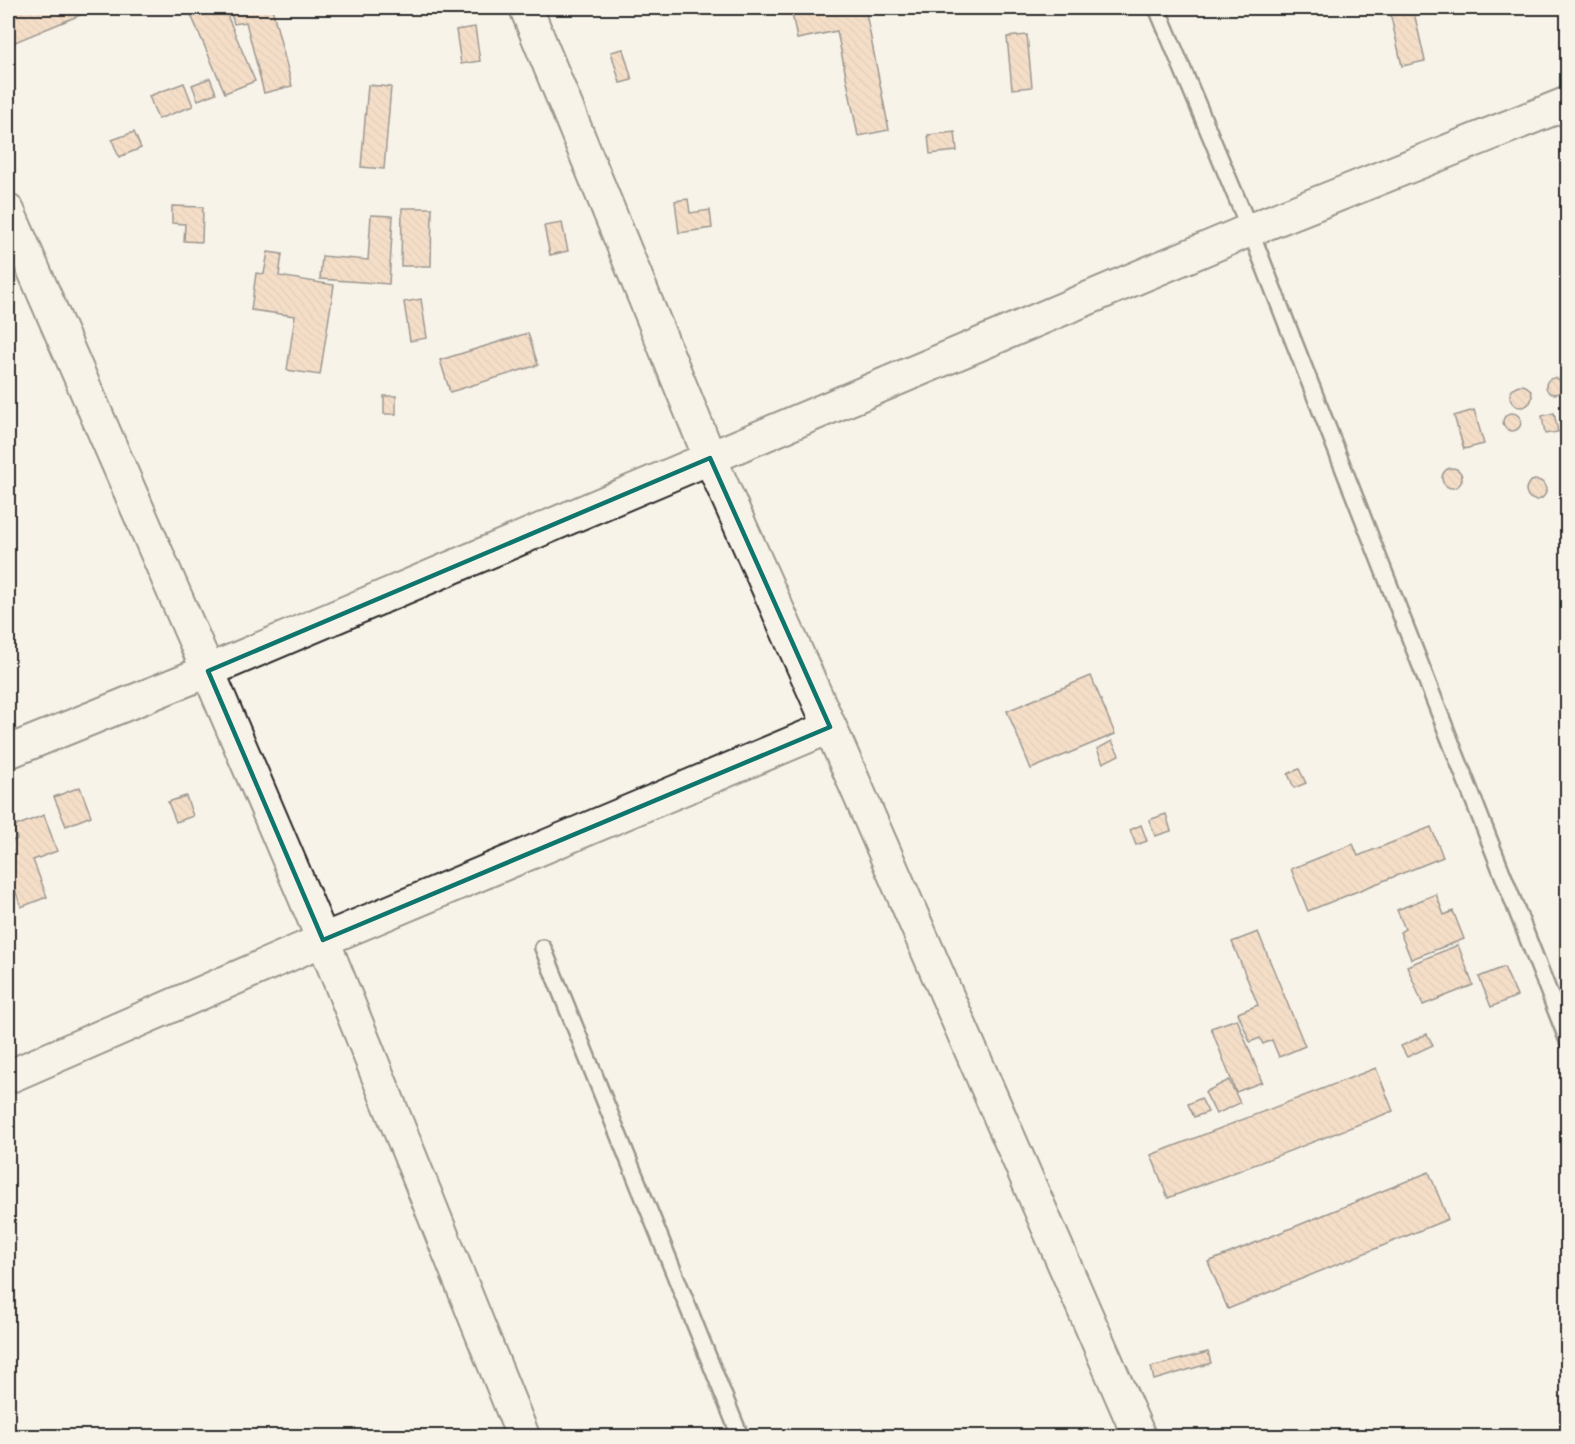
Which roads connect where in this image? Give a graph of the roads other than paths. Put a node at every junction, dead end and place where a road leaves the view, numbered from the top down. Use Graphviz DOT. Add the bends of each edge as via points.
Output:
graph roads {
  1 [pos="526,8"];
  2 [pos="1157,8"];
  3 [pos="1568,104"];
  4 [pos="8,212"];
  5 [pos="1250,230"];
  6 [pos="710,458"];
  7 [pos="208,671"];
  8 [pos="830,727"];
  9 [pos="8,752"];
  10 [pos="323,940"];
  11 [pos="543,948"];
  12 [pos="1568,1041"];
  13 [pos="8,1077"];
  14 [pos="524,1437"];
  15 [pos="740,1437"];
  16 [pos="1138,1437"];
  1 -- 6 [label="street"];
  2 -- 5 [label="lane"];
  3 -- 5 [label="street"];
  4 -- 7 [label="street"];
  5 -- 6 [label="street"];
  5 -- 12 [label="lane"];
  6 -- 7 [label="street"];
  6 -- 8 [label="street"];
  7 -- 9 [label="street"];
  7 -- 10 [label="street"];
  8 -- 10 [label="street"];
  8 -- 16 [label="street"];
  10 -- 13 [label="street"];
  10 -- 14 [label="street"];
  11 -- 15 [label="lane"];
}
